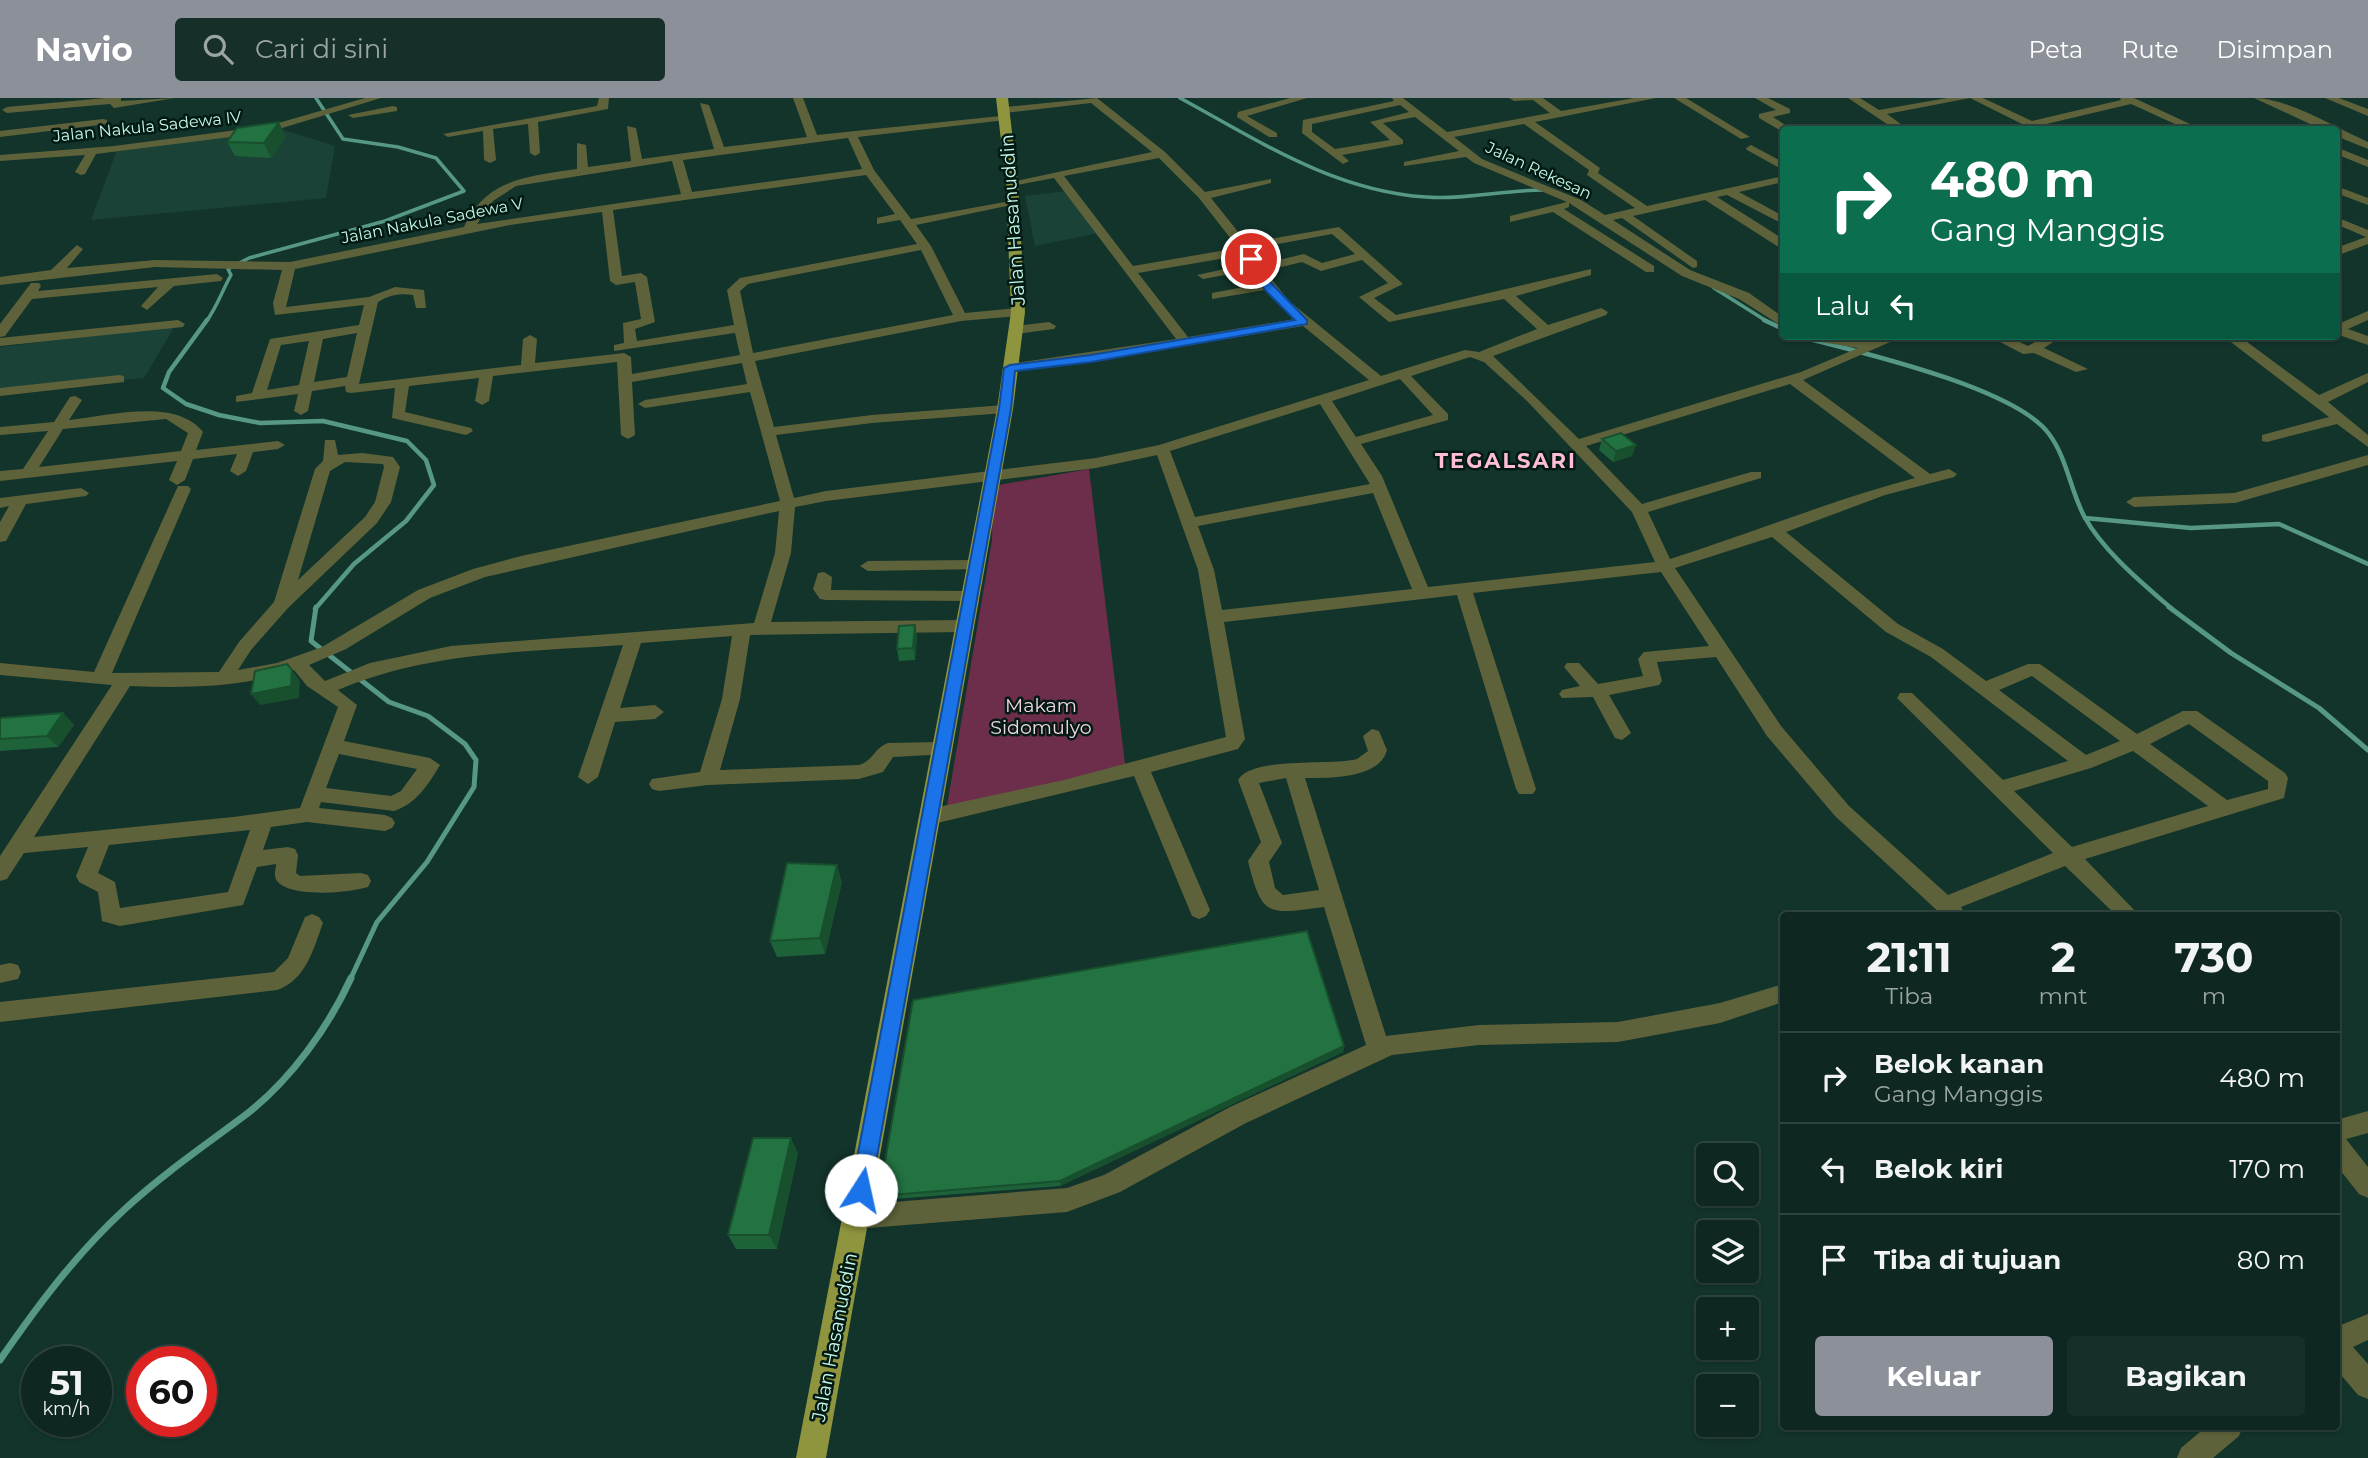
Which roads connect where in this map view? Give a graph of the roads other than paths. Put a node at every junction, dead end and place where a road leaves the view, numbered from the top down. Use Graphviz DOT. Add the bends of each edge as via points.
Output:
graph roads {
  1 [pos="16,98"];
  2 [pos="170,98"];
  3 [pos="376,98"];
  4 [pos="604,98"];
  5 [pos="798,98"];
  6 [pos="1302,98"];
  7 [pos="1514,98"];
  8 [pos="1530,98"];
  9 [pos="1536,98"];
  10 [pos="1651,98"];
  11 [pos="1679,98"];
  12 [pos="1760,98"];
  13 [pos="1853,98"];
  14 [pos="1965,98"];
  15 [pos="1975,98"];
  16 [pos="2259,98"];
  17 [pos="2330,98"];
  18 [pos="1091,99"];
  19 [pos="2128,99"];
  20 [pos="1399,100"];
  21 [pos="1632,100"];
  22 [pos="1937,100"];
  23 [pos="116,101"];
  24 [pos="350,104"];
  25 [pos="704,105"];
  26 [pos="514,106"];
  27 [pos="1004,108"];
  28 [pos="393,109"];
  29 [pos="7,110"];
  30 [pos="1417,113"];
  31 [pos="1877,113"];
  32 [pos="2368,113"];
  33 [pos="1560,115"];
  34 [pos="0,120"];
  35 [pos="533,120"];
  36 [pos="1527,121"];
  37 [pos="103,122"];
  38 [pos="515,123"];
  39 [pos="1781,126"];
  40 [pos="1898,126"];
  41 [pos="2031,126"];
  42 [pos="2041,126"];
  43 [pos="2189,126"];
  44 [pos="2324,126"];
  45 [pos="488,127"];
  46 [pos="631,128"];
  47 [pos="2340,133"];
  48 [pos="0,134"];
  49 [pos="448,134"];
  50 [pos="851,134"];
  51 [pos="1273,135"];
  52 [pos="1446,135"];
  53 [pos="1745,136"];
  54 [pos="813,139"];
  55 [pos="581,145"];
  56 [pos="2367,145"];
  57 [pos="1751,148"];
  58 [pos="88,150"];
  59 [pos="2340,150"];
  60 [pos="720,151"];
  61 [pos="2340,151"];
  62 [pos="535,153"];
  63 [pos="1332,153"];
  64 [pos="1468,153"];
  65 [pos="1161,154"];
  66 [pos="0,158"];
  67 [pos="677,158"];
  68 [pos="490,160"];
  69 [pos="1343,161"];
  70 [pos="1408,164"];
  71 [pos="2368,164"];
  72 [pos="637,165"];
  73 [pos="1780,165"];
  74 [pos="869,171"];
  75 [pos="81,172"];
  76 [pos="583,173"];
  77 [pos="1058,175"];
  78 [pos="1780,180"];
  79 [pos="1267,181"];
  80 [pos="1729,191"];
  81 [pos="2340,191"];
  82 [pos="1012,192"];
  83 [pos="1203,196"];
  84 [pos="1707,196"];
  85 [pos="688,198"];
  86 [pos="1690,199"];
  87 [pos="1577,202"];
  88 [pos="2368,202"];
  89 [pos="607,208"];
  90 [pos="1555,208"];
  91 [pos="1644,209"];
  92 [pos="1611,217"];
  93 [pos="1514,219"];
  94 [pos="1780,219"];
  95 [pos="905,220"];
  96 [pos="881,221"];
  97 [pos="2340,222"];
  98 [pos="468,229"];
  99 [pos="2366,234"];
  100 [pos="1780,242"];
  101 [pos="1759,245"];
  102 [pos="925,246"];
  103 [pos="78,249"];
  104 [pos="1244,249"];
  105 [pos="2340,250"];
  106 [pos="1365,255"];
  107 [pos="290,266"];
  108 [pos="1256,267"];
  109 [pos="1650,269"];
  110 [pos="1689,269"];
  111 [pos="1130,270"];
  112 [pos="1587,272"];
  113 [pos="50,273"];
  114 [pos="1203,275"];
  115 [pos="217,278"];
  116 [pos="0,281"];
  117 [pos="170,283"];
  118 [pos="1268,286"];
  119 [pos="1507,295"];
  120 [pos="27,296"];
  121 [pos="1217,296"];
  122 [pos="372,300"];
  123 [pos="422,305"];
  124 [pos="147,306"];
  125 [pos="297,312"];
  126 [pos="1601,312"];
  127 [pos="2368,315"];
  128 [pos="961,317"];
  129 [pos="1017,321"];
  130 [pos="1780,321"];
  131 [pos="1303,322"];
  132 [pos="178,324"];
  133 [pos="1049,326"];
  134 [pos="366,328"];
  135 [pos="742,328"];
  136 [pos="2340,328"];
  137 [pos="1546,330"];
  138 [pos="2340,330"];
  139 [pos="0,333"];
  140 [pos="317,335"];
  141 [pos="294,338"];
  142 [pos="530,339"];
  143 [pos="1856,340"];
  144 [pos="2005,340"];
  145 [pos="2049,340"];
  146 [pos="2235,340"];
  147 [pos="2368,341"];
  148 [pos="0,342"];
  149 [pos="1185,342"];
  150 [pos="1880,342"];
  151 [pos="631,346"];
  152 [pos="2034,348"];
  153 [pos="584,354"];
  154 [pos="1483,355"];
  155 [pos="747,358"];
  156 [pos="1844,360"];
  157 [pos="528,367"];
  158 [pos="1010,368"];
  159 [pos="2081,369"];
  160 [pos="488,372"];
  161 [pos="1402,375"];
  162 [pos="2368,377"];
  163 [pos="119,379"];
  164 [pos="625,379"];
  165 [pos="1792,379"];
  166 [pos="352,380"];
  167 [pos="404,382"];
  168 [pos="1381,383"];
  169 [pos="304,387"];
  170 [pos="754,387"];
  171 [pos="0,391"];
  172 [pos="258,396"];
  173 [pos="241,399"];
  174 [pos="75,400"];
  175 [pos="1324,400"];
  176 [pos="482,401"];
  177 [pos="2318,401"];
  178 [pos="645,404"];
  179 [pos="1005,409"];
  180 [pos="301,411"];
  181 [pos="2339,419"];
  182 [pos="58,425"];
  183 [pos="0,430"];
  184 [pos="466,431"];
  185 [pos="767,432"];
  186 [pos="628,435"];
  187 [pos="2267,438"];
  188 [pos="1353,442"];
  189 [pos="330,443"];
  190 [pos="2368,443"];
  191 [pos="278,445"];
  192 [pos="1574,445"];
  193 [pos="247,449"];
  194 [pos="1161,449"];
  195 [pos="188,455"];
  196 [pos="2368,460"];
  197 [pos="331,461"];
  198 [pos="238,471"];
  199 [pos="27,474"];
  200 [pos="1949,474"];
  201 [pos="992,475"];
  202 [pos="1756,475"];
  203 [pos="0,476"];
  204 [pos="1925,478"];
  205 [pos="1379,487"];
  206 [pos="81,492"];
  207 [pos="20,500"];
  208 [pos="2134,502"];
  209 [pos="0,503"];
  210 [pos="788,503"];
  211 [pos="1639,510"];
  212 [pos="1188,523"];
  213 [pos="1775,531"];
  214 [pos="0,537"];
  215 [pos="974,565"];
  216 [pos="868,566"];
  217 [pos="1665,566"];
  218 [pos="824,577"];
  219 [pos="1463,588"];
  220 [pos="1422,593"];
  221 [pos="969,596"];
  222 [pos="282,604"];
  223 [pos="1214,617"];
  224 [pos="963,626"];
  225 [pos="751,629"];
  226 [pos="634,638"];
  227 [pos="1718,651"];
  228 [pos="298,664"];
  229 [pos="1573,667"];
  230 [pos="0,669"];
  231 [pos="225,677"];
  232 [pos="100,679"];
  233 [pos="124,682"];
  234 [pos="1986,688"];
  235 [pos="323,689"];
  236 [pos="1596,691"];
  237 [pos="1568,694"];
  238 [pos="1906,698"];
  239 [pos="655,712"];
  240 [pos="608,716"];
  241 [pos="1622,733"];
  242 [pos="1372,736"];
  243 [pos="2135,743"];
  244 [pos="331,746"];
  245 [pos="941,749"];
  246 [pos="2084,763"];
  247 [pos="1139,768"];
  248 [pos="1293,771"];
  249 [pos="588,777"];
  250 [pos="708,778"];
  251 [pos="659,784"];
  252 [pos="1526,789"];
  253 [pos="2002,791"];
  254 [pos="315,794"];
  255 [pos="2225,809"];
  256 [pos="307,814"];
  257 [pos="929,817"];
  258 [pos="263,820"];
  259 [pos="385,823"];
  260 [pos="102,838"];
  261 [pos="18,846"];
  262 [pos="2068,856"];
  263 [pos="250,860"];
  264 [pos="0,873"];
  265 [pos="361,881"];
  266 [pos="1333,897"];
  267 [pos="1199,909"];
  268 [pos="1950,910"];
  269 [pos="2126,912"];
  270 [pos="312,923"];
  271 [pos="1780,994"];
  272 [pos="0,1012"];
  273 [pos="1379,1050"];
  274 [pos="2368,1122"];
  275 [pos="2340,1130"];
  276 [pos="2340,1151"];
  277 [pos="2368,1186"];
  278 [pos="856,1217"];
  279 [pos="2368,1327"];
  280 [pos="2340,1338"];
  281 [pos="2340,1353"];
  282 [pos="2368,1385"];
  283 [pos="2224,1430"];
  284 [pos="811,1458"];
  285 [pos="2191,1458"];
  1 -- 29 [label="street"];
  2 -- 23 [label="street"];
  3 -- 24 [label="street, Jalan Nakula Sadewa IV"];
  4 -- 35 [label="street" via="603,108"];
  5 -- 54 [label="street"];
  6 -- 51 [label="street" via="1242,114"];
  7 -- 8 [label="street"];
  9 -- 33 [label="street"];
  10 -- 21 [label="street"];
  11 -- 53 [label="street"];
  12 -- 39 [label="street" via="1786,111 1763,116"];
  13 -- 31 [label="street"];
  14 -- 22 [label="street"];
  15 -- 41 [label="street"];
  16 -- 44 [label="street"];
  17 -- 32 [label="street"];
  18 -- 27 [label="street"];
  18 -- 65 [label="street"];
  19 -- 42 [label="street"];
  19 -- 43 [label="street"];
  20 -- 30 [label="street, Jalan Rekesan"];
  20 -- 63 [label="street" via="1308,120 1307,133"];
  21 -- 33 [label="street"];
  22 -- 31 [label="street"];
  23 -- 29 [label="street"];
  23 -- 37 [label="street"];
  24 -- 28 [label="street" via="351,115"];
  24 -- 58 [label="street, Jalan Nakula Sadewa IV" via="269,129"];
  25 -- 60 [label="street"];
  26 -- 38 [label="street"];
  27 -- 50 [label="street"];
  27 -- 82 [label="main road, Jalan Hasanuddin"];
  29 -- 34 [label="street"];
  30 -- 52 [label="street, Jalan Rekesan"];
  30 -- 63 [label="street" via="1375,122 1399,142"];
  31 -- 40 [label="street"];
  33 -- 36 [label="street"];
  35 -- 38 [label="street"];
  35 -- 62 [label="street"];
  36 -- 52 [label="street"];
  36 -- 91 [label="street"];
  37 -- 48 [label="street"];
  37 -- 58 [label="street"];
  38 -- 45 [label="street"];
  45 -- 49 [label="street"];
  45 -- 68 [label="street"];
  46 -- 72 [label="street"];
  47 -- 56 [label="street"];
  50 -- 54 [label="street"];
  50 -- 74 [label="street"];
  52 -- 64 [label="street, Jalan Rekesan"];
  54 -- 60 [label="street"];
  55 -- 76 [label="street"];
  56 -- 59 [label="street"];
  57 -- 73 [label="street"];
  58 -- 66 [label="street, Jalan Nakula Sadewa IV"];
  58 -- 75 [label="street"];
  60 -- 67 [label="street"];
  61 -- 71 [label="street"];
  63 -- 69 [label="street"];
  64 -- 70 [label="street"];
  64 -- 87 [label="street, Jalan Rekesan"];
  65 -- 77 [label="street"];
  65 -- 83 [label="street"];
  67 -- 72 [label="street"];
  67 -- 85 [label="street"];
  72 -- 76 [label="street"];
  74 -- 85 [label="street, Jalan Nakula Sadewa V"];
  74 -- 95 [label="street"];
  76 -- 98 [label="street" via="507,185 474,216"];
  77 -- 82 [label="street"];
  77 -- 111 [label="street"];
  78 -- 80 [label="street"];
  79 -- 83 [label="street"];
  80 -- 84 [label="street"];
  80 -- 94 [label="street"];
  81 -- 88 [label="street"];
  82 -- 95 [label="street"];
  82 -- 129 [label="main road, Jalan Hasanuddin"];
  83 -- 104 [label="street"];
  84 -- 86 [label="street"];
  84 -- 100 [label="street"];
  85 -- 89 [label="street, Jalan Nakula Sadewa V"];
  86 -- 91 [label="street"];
  86 -- 101 [label="street"];
  87 -- 90 [label="street"];
  87 -- 92 [label="street, Jalan Rekesan"];
  89 -- 98 [label="street, Jalan Nakula Sadewa V"];
  89 -- 151 [label="street" via="616,281 641,277 648,322 628,326"];
  90 -- 93 [label="street"];
  90 -- 109 [label="street"];
  91 -- 92 [label="street"];
  92 -- 110 [label="street"];
  92 -- 110 [label="street" via="1664,260"];
  95 -- 96 [label="street"];
  95 -- 102 [label="street"];
  97 -- 99 [label="street"];
  98 -- 107 [label="street, Jalan Nakula Sadewa V"];
  99 -- 105 [label="street"];
  102 -- 128 [label="street"];
  102 -- 135 [label="street" via="744,281 733,290"];
  103 -- 113 [label="street"];
  104 -- 106 [label="street" via="1333,230"];
  104 -- 108 [label="street"];
  104 -- 111 [label="street"];
  106 -- 108 [label="street" via="1321,267 1304,258"];
  106 -- 119 [label="street" via="1397,284 1365,297 1394,319"];
  107 -- 113 [label="street, Jalan Nakula Sadewa V" via="141,264"];
  107 -- 125 [label="street" via="280,312"];
  108 -- 114 [label="street"];
  108 -- 118 [label="street"];
  110 -- 130 [label="street" via="1710,284 1744,296"];
  111 -- 149 [label="street"];
  112 -- 119 [label="street"];
  113 -- 116 [label="street, Jalan Nakula Sadewa V"];
  113 -- 120 [label="street"];
  115 -- 117 [label="street"];
  117 -- 120 [label="street"];
  117 -- 124 [label="street"];
  118 -- 121 [label="street"];
  118 -- 131 [label="street"];
  119 -- 137 [label="street"];
  120 -- 139 [label="street"];
  122 -- 123 [label="street" via="381,294 413,290 421,295"];
  122 -- 125 [label="street"];
  122 -- 134 [label="street"];
  125 -- 141 [label="street"];
  126 -- 137 [label="street"];
  127 -- 136 [label="street"];
  128 -- 129 [label="street"];
  128 -- 155 [label="street"];
  129 -- 133 [label="street"];
  129 -- 158 [label="main road, Jalan Hasanuddin"];
  131 -- 149 [label="street"];
  131 -- 168 [label="street"];
  132 -- 148 [label="street"];
  134 -- 140 [label="street"];
  134 -- 166 [label="street"];
  135 -- 151 [label="street"];
  135 -- 155 [label="street"];
  137 -- 154 [label="street"];
  138 -- 147 [label="street"];
  140 -- 141 [label="street"];
  140 -- 169 [label="street"];
  141 -- 172 [label="street" via="274,343"];
  142 -- 157 [label="street"];
  143 -- 150 [label="street"];
  144 -- 152 [label="street" via="2028,351"];
  145 -- 152 [label="street"];
  146 -- 177 [label="street"];
  149 -- 158 [label="street"];
  150 -- 156 [label="street"];
  151 -- 153 [label="street"];
  152 -- 159 [label="street"];
  154 -- 161 [label="street" via="1462,354"];
  154 -- 192 [label="street" via="1532,398"];
  155 -- 164 [label="street"];
  155 -- 170 [label="street"];
  156 -- 165 [label="street"];
  157 -- 160 [label="street"];
  157 -- 164 [label="street" via="624,357"];
  158 -- 179 [label="main road, Jalan Hasanuddin"];
  160 -- 167 [label="street"];
  160 -- 176 [label="street"];
  161 -- 168 [label="street"];
  161 -- 188 [label="street" via="1443,417"];
  162 -- 177 [label="street"];
  163 -- 171 [label="street"];
  164 -- 186 [label="street"];
  165 -- 192 [label="street"];
  165 -- 204 [label="street"];
  166 -- 167 [label="street" via="351,389"];
  166 -- 169 [label="street"];
  167 -- 184 [label="street" via="397,415"];
  168 -- 175 [label="street"];
  169 -- 172 [label="street"];
  169 -- 180 [label="street"];
  170 -- 178 [label="street"];
  170 -- 185 [label="street"];
  172 -- 173 [label="street"];
  174 -- 182 [label="street"];
  175 -- 188 [label="street"];
  175 -- 194 [label="street"];
  177 -- 181 [label="street"];
  179 -- 185 [label="street"];
  179 -- 201 [label="main road, Jalan Hasanuddin"];
  181 -- 187 [label="street"];
  181 -- 190 [label="street"];
  182 -- 183 [label="street"];
  182 -- 195 [label="street" via="168,415 196,432"];
  182 -- 199 [label="street"];
  185 -- 210 [label="street"];
  188 -- 205 [label="street"];
  189 -- 197 [label="street"];
  191 -- 193 [label="street"];
  192 -- 211 [label="street"];
  193 -- 195 [label="street"];
  193 -- 198 [label="street"];
  194 -- 201 [label="street" via="1096,463"];
  194 -- 212 [label="street"];
  195 -- 199 [label="street"];
  195 -- 232 [label="street" via="180,485"];
  196 -- 208 [label="street" via="2235,498"];
  197 -- 222 [label="street" via="323,469"];
  197 -- 222 [label="street" via="388,460 392,467 383,502 346,546"];
  199 -- 203 [label="street"];
  200 -- 204 [label="street"];
  201 -- 210 [label="street"];
  201 -- 215 [label="main road, Jalan Hasanuddin"];
  202 -- 211 [label="street"];
  204 -- 213 [label="street"];
  205 -- 212 [label="street"];
  205 -- 220 [label="street"];
  206 -- 207 [label="street"];
  207 -- 209 [label="street"];
  207 -- 214 [label="street"];
  210 -- 225 [label="street" via="783,553"];
  210 -- 228 [label="street" via="485,571 414,600"];
  211 -- 217 [label="street"];
  212 -- 223 [label="street" via="1206,570"];
  213 -- 217 [label="street"];
  213 -- 234 [label="street" via="1892,628"];
  215 -- 216 [label="street"];
  215 -- 221 [label="main road, Jalan Hasanuddin"];
  217 -- 219 [label="street"];
  217 -- 227 [label="street"];
  218 -- 221 [label="street" via="821,589 826,595"];
  219 -- 220 [label="street"];
  219 -- 252 [label="street"];
  220 -- 223 [label="street"];
  221 -- 224 [label="main road, Jalan Hasanuddin"];
  222 -- 231 [label="street"];
  223 -- 247 [label="street" via="1236,738 1231,744"];
  224 -- 225 [label="street"];
  224 -- 245 [label="main road, Jalan Hasanuddin"];
  225 -- 226 [label="street"];
  225 -- 250 [label="street"];
  226 -- 235 [label="street" via="451,652 370,669"];
  226 -- 240 [label="street"];
  227 -- 236 [label="street" via="1650,656 1653,681"];
  227 -- 268 [label="street" via="1774,731 1842,811"];
  228 -- 231 [label="street" via="265,674"];
  228 -- 235 [label="street"];
  229 -- 236 [label="street"];
  230 -- 232 [label="street"];
  231 -- 233 [label="street"];
  232 -- 233 [label="street"];
  233 -- 261 [label="street"];
  234 -- 243 [label="street" via="2034,668"];
  234 -- 246 [label="street"];
  235 -- 244 [label="street" via="348,705"];
  236 -- 237 [label="street"];
  236 -- 241 [label="street"];
  238 -- 253 [label="street"];
  239 -- 240 [label="street"];
  240 -- 249 [label="street"];
  242 -- 248 [label="street" via="1378,750 1372,760 1327,771"];
  243 -- 246 [label="street"];
  243 -- 255 [label="street"];
  243 -- 255 [label="street" via="2190,716 2278,778 2277,793"];
  244 -- 254 [label="street"];
  244 -- 254 [label="street" via="430,765 408,796 394,804"];
  245 -- 250 [label="street" via="888,750 876,766 859,772"];
  245 -- 257 [label="main road, Jalan Hasanuddin"];
  246 -- 253 [label="street"];
  247 -- 257 [label="street"];
  247 -- 267 [label="street"];
  248 -- 266 [label="street"];
  248 -- 266 [label="street" via="1248,780 1272,844 1258,861 1265,888 1280,904"];
  250 -- 251 [label="street"];
  253 -- 262 [label="street"];
  254 -- 256 [label="street"];
  255 -- 262 [label="street"];
  256 -- 258 [label="street"];
  256 -- 259 [label="street"];
  257 -- 278 [label="main road, Jalan Hasanuddin"];
  258 -- 260 [label="street"];
  258 -- 263 [label="street"];
  260 -- 261 [label="street"];
  260 -- 263 [label="street" via="86,876 108,888 109,915 120,917 236,899"];
  261 -- 264 [label="street"];
  262 -- 268 [label="street"];
  262 -- 269 [label="street"];
  263 -- 265 [label="street" via="288,855 285,876 297,884"];
  266 -- 273 [label="street"];
  270 -- 272 [label="street" via="293,969 277,981"];
  271 -- 273 [label="street" via="1720,1013 1618,1032 1479,1035"];
  273 -- 278 [label="street" via="1238,1115 1111,1184 1067,1200"];
  274 -- 275 [label="street"];
  276 -- 277 [label="street"];
  278 -- 284 [label="main road, Jalan Hasanuddin"];
  279 -- 280 [label="street"];
  281 -- 282 [label="street"];
  283 -- 285 [label="street"];
}
